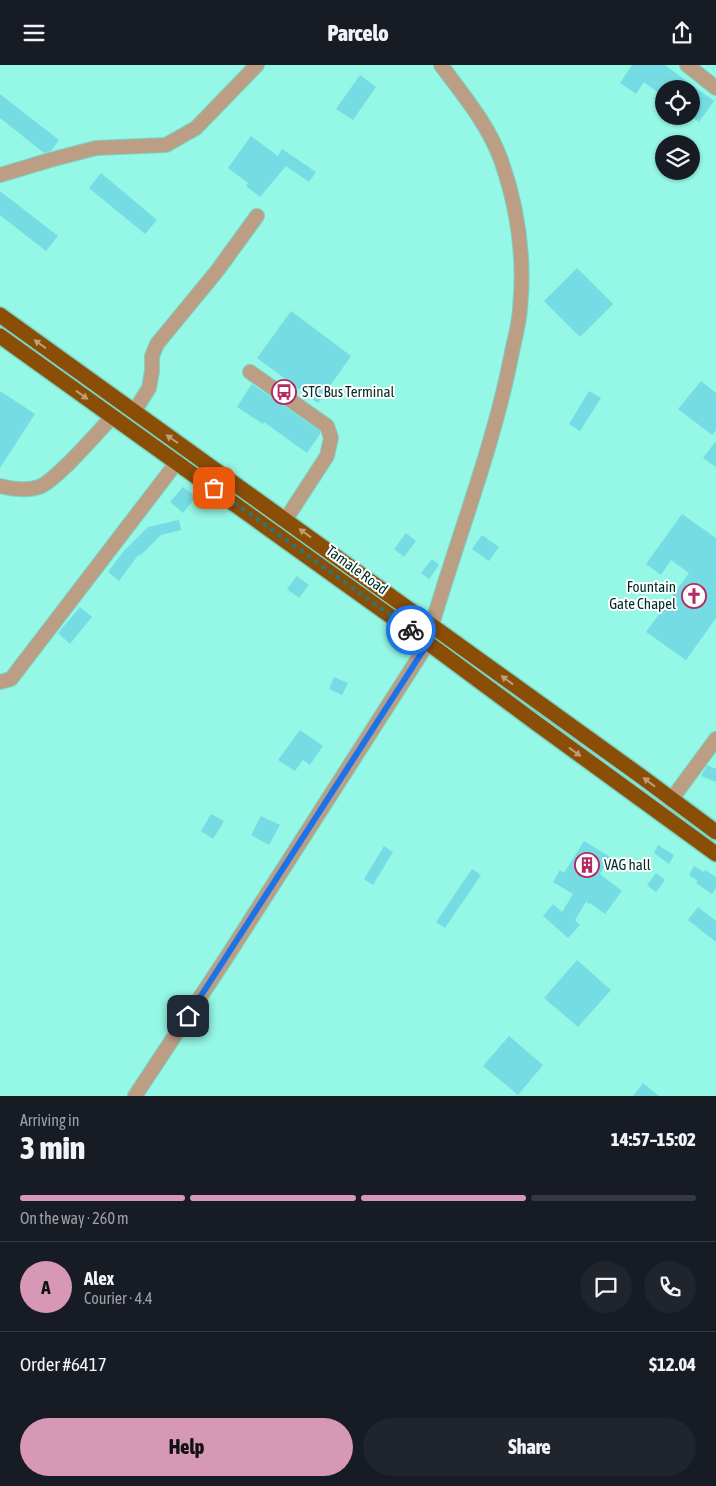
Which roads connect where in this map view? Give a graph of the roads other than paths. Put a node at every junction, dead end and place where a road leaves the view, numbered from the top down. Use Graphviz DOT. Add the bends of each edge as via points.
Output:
graph roads {
  1 [pos="257,65"];
  2 [pos="440,65"];
  3 [pos="688,65"];
  4 [pos="716,88"];
  5 [pos="0,175"];
  6 [pos="257,216"];
  7 [pos="0,315"];
  8 [pos="0,336"];
  9 [pos="250,372"];
  10 [pos="134,412"];
  11 [pos="112,417"];
  12 [pos="177,462"];
  13 [pos="0,486"];
  14 [pos="271,509"];
  15 [pos="286,519"];
  16 [pos="262,523"];
  17 [pos="432,625"];
  18 [pos="428,643"];
  19 [pos="0,682"];
  20 [pos="546,709"];
  21 [pos="536,723"];
  22 [pos="716,739"];
  23 [pos="671,800"];
  24 [pos="716,832"];
  25 [pos="716,854"];
  26 [pos="135,1096"];
  1 -- 5 [label="street" via="196,128 166,145 96,148"];
  2 -- 17 [label="street" via="477,113 501,159 518,217 521,270 520,309 505,388"];
  3 -- 4 [label="street"];
  6 -- 10 [label="street" via="157,344 152,356 149,388"];
  10 -- 7 [label="highway, Tamale Road, one-way"];
  8 -- 11 [label="highway, Tamale Road, one-way"];
  9 -- 15 [label="street" via="327,426 331,438 327,456"];
  14 -- 10 [label="highway, Tamale Road, one-way"];
  11 -- 12 [label="highway, Tamale Road"];
  11 -- 13 [label="street" via="54,477 39,487 15,490"];
  12 -- 16 [label="highway, Tamale Road"];
  12 -- 19 [label="street" via="11,679"];
  14 -- 15 [label="highway, Tamale Road"];
  14 -- 16 [label="highway"];
  17 -- 15 [label="highway, Tamale Road, one-way"];
  16 -- 18 [label="highway, Tamale Road"];
  20 -- 17 [label="highway, Tamale Road, one-way"];
  18 -- 21 [label="highway, Tamale Road"];
  18 -- 26 [label="street"];
  20 -- 21 [label="highway"];
  23 -- 20 [label="highway, Tamale Road, one-way"];
  21 -- 25 [label="highway, Tamale Road, one-way"];
  22 -- 23 [label="street"];
  23 -- 24 [label="highway, Tamale Road"];
}
